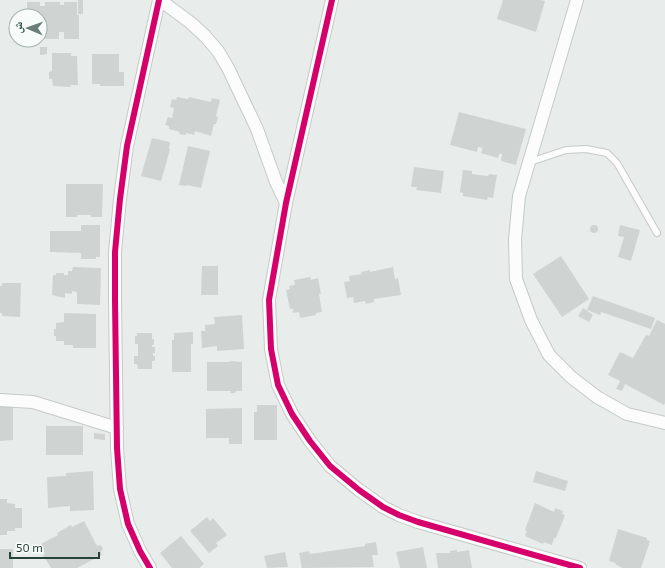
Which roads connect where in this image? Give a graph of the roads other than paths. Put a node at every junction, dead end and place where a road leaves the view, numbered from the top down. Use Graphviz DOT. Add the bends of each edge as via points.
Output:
graph roads {
  1 [pos="159,0"];
  2 [pos="332,0"];
  3 [pos="577,0"];
  4 [pos="528,163"];
  5 [pos="286,203"];
  6 [pos="657,234"];
  7 [pos="0,400"];
  8 [pos="665,422"];
  9 [pos="117,428"];
  10 [pos="150,568"];
  11 [pos="579,568"];
  1 -- 5 [label="street" via="191,23 218,51 257,130"];
  1 -- 9 [label="street" via="127,146 120,199 115,300"];
  2 -- 5 [label="street"];
  3 -- 4 [label="street"];
  4 -- 6 [label="lane" via="566,150 586,149 607,153 617,163"];
  4 -- 8 [label="street" via="518,196 516,279 531,320 549,355 571,377 597,397 627,414"];
  5 -- 11 [label="street" via="270,300 271,350 278,385 292,414 330,466 359,490 399,515"];
  7 -- 9 [label="street" via="33,402"];
  9 -- 10 [label="street" via="120,489 128,524"];
}
